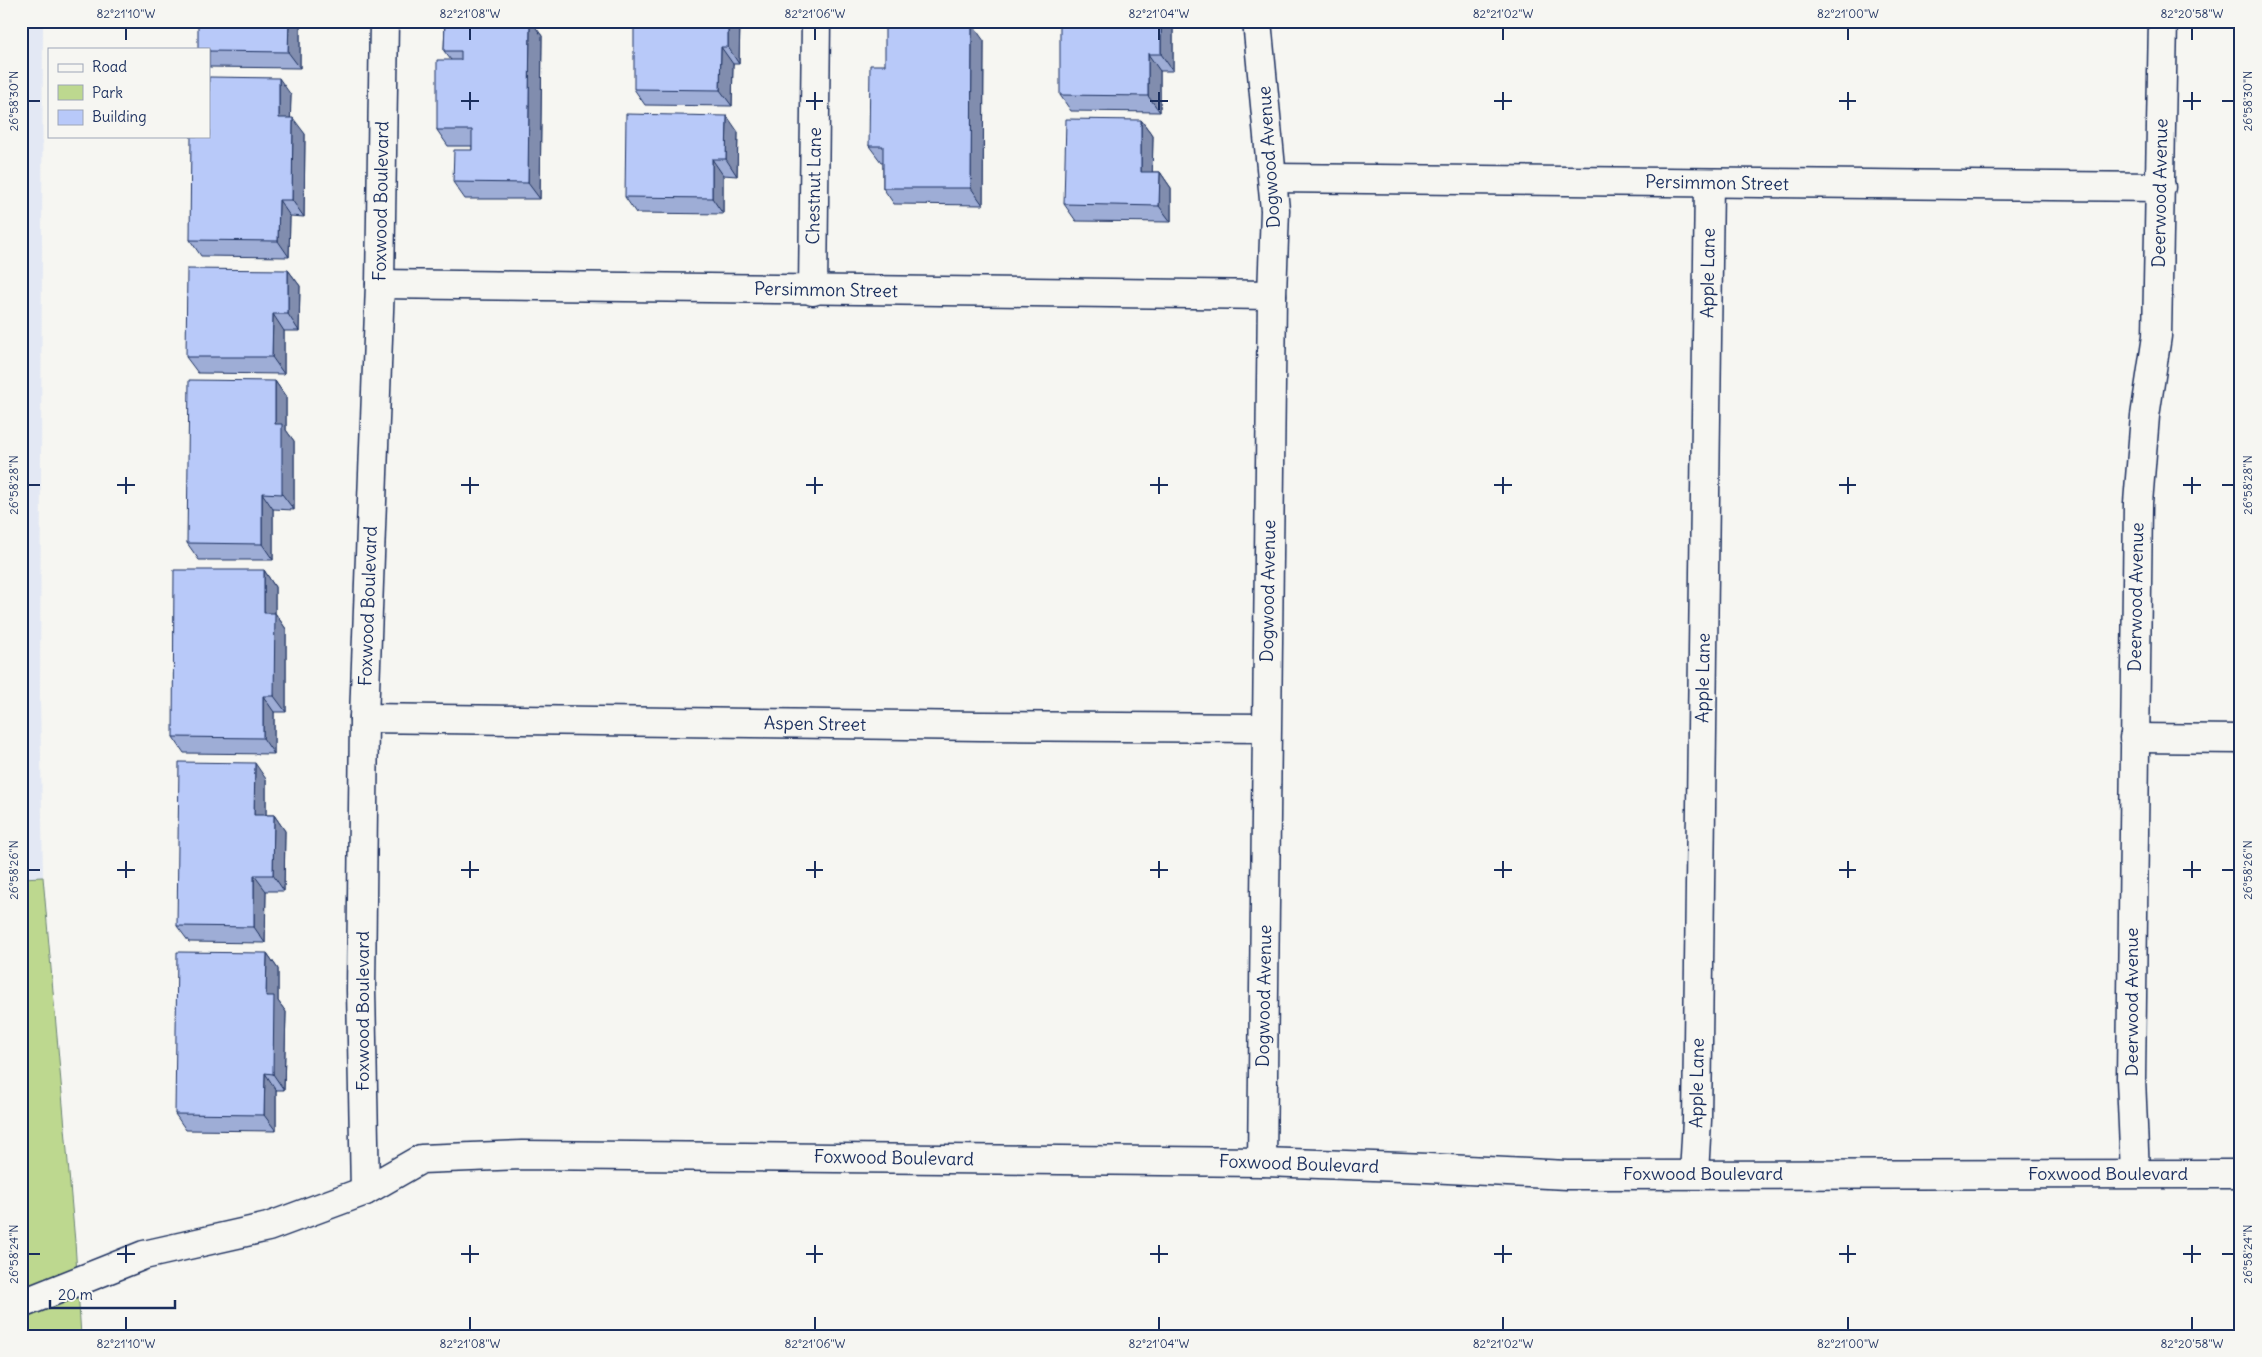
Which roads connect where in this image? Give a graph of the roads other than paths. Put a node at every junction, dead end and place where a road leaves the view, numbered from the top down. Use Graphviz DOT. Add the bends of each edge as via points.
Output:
graph roads {
  1 [pos="384,21"];
  2 [pos="816,21"];
  3 [pos="1257,21"];
  4 [pos="2164,21"];
  5 [pos="1273,178"];
  6 [pos="1709,183"];
  7 [pos="2161,188"];
  8 [pos="380,284"];
  9 [pos="813,290"];
  10 [pos="1272,295"];
  11 [pos="364,718"];
  12 [pos="1266,728"];
  13 [pos="2134,738"];
  14 [pos="2241,739"];
  15 [pos="1262,1162"];
  16 [pos="2135,1173"];
  17 [pos="1694,1174"];
  18 [pos="2241,1174"];
  19 [pos="365,1191"];
  20 [pos="21,1304"];
  1 -- 8 [label="street, Foxwood Boulevard"];
  2 -- 9 [label="street, Chestnut Lane"];
  3 -- 5 [label="street, Dogwood Avenue"];
  4 -- 7 [label="street, Deerwood Avenue"];
  5 -- 6 [label="street, Persimmon Street"];
  5 -- 10 [label="street, Dogwood Avenue" via="1276,210"];
  6 -- 7 [label="street, Persimmon Street"];
  6 -- 17 [label="street, Apple Lane"];
  7 -- 13 [label="street, Deerwood Avenue" via="2157,336 2145,416 2138,503"];
  8 -- 9 [label="street, Persimmon Street"];
  8 -- 11 [label="street, Foxwood Boulevard"];
  9 -- 10 [label="street, Persimmon Street"];
  10 -- 12 [label="street, Dogwood Avenue"];
  11 -- 12 [label="street, Aspen Street"];
  11 -- 19 [label="street, Foxwood Boulevard" via="361,990"];
  12 -- 15 [label="street, Dogwood Avenue"];
  13 -- 14 [label="street"];
  13 -- 16 [label="street, Deerwood Avenue" via="2132,1078"];
  15 -- 17 [label="street, Foxwood Boulevard" via="1567,1175"];
  15 -- 19 [label="street, Foxwood Boulevard" via="522,1155 421,1159"];
  16 -- 17 [label="street, Foxwood Boulevard"];
  16 -- 18 [label="street, Foxwood Boulevard"];
  19 -- 20 [label="street, Foxwood Boulevard" via="268,1227 144,1255"];
}
